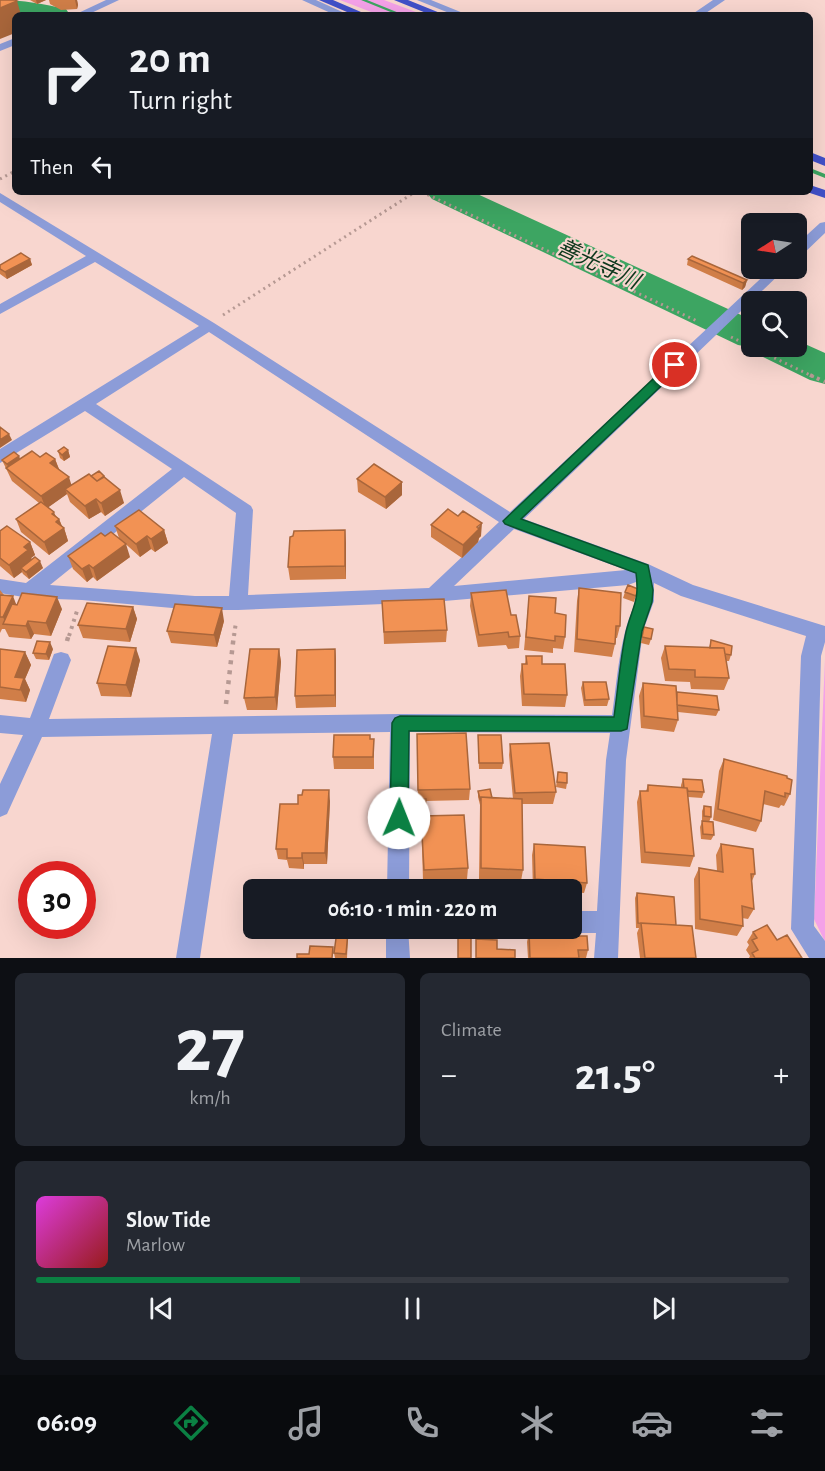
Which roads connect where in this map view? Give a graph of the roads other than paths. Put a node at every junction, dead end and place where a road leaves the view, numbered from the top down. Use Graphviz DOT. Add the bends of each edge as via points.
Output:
graph roads {
  1 [pos="79,0"];
  2 [pos="114,0"];
  3 [pos="307,0"];
  4 [pos="324,0"];
  5 [pos="399,0"];
  6 [pos="422,0"];
  7 [pos="720,0"];
  8 [pos="96,8"];
  9 [pos="86,12"];
  10 [pos="337,12"];
  11 [pos="355,12"];
  12 [pos="432,12"];
  13 [pos="455,12"];
  14 [pos="701,12"];
  15 [pos="0,197"];
  16 [pos="825,226"];
  17 [pos="807,243"];
  18 [pos="96,256"];
  19 [pos="768,279"];
  20 [pos="0,310"];
  21 [pos="209,326"];
  22 [pos="84,403"];
  23 [pos="0,457"];
  24 [pos="183,469"];
  25 [pos="510,521"];
  26 [pos="642,569"];
  27 [pos="0,586"];
  28 [pos="30,591"];
  29 [pos="433,595"];
  30 [pos="238,603"];
  31 [pos="820,633"];
  32 [pos="61,660"];
  33 [pos="400,723"];
  34 [pos="0,724"];
  35 [pos="621,724"];
  36 [pos="224,725"];
  37 [pos="36,728"];
  38 [pos="0,807"];
  39 [pos="398,879"];
  40 [pos="582,922"];
  41 [pos="607,922"];
  42 [pos="397,939"];
  43 [pos="188,958"];
  44 [pos="398,958"];
  45 [pos="606,958"];
  46 [pos="823,958"];
  1 -- 8 [label="street"];
  2 -- 8 [label="street"];
  3 -- 10 [label="street"];
  4 -- 11 [label="highway"];
  5 -- 12 [label="highway"];
  6 -- 13 [label="street"];
  7 -- 14 [label="street"];
  8 -- 9 [label="street"];
  15 -- 18 [label="street"];
  16 -- 17 [label="street"];
  18 -- 20 [label="street"];
  18 -- 21 [label="street"];
  19 -- 25 [label="street"];
  21 -- 22 [label="street"];
  21 -- 25 [label="street"];
  22 -- 23 [label="street"];
  22 -- 24 [label="street"];
  24 -- 28 [label="street"];
  24 -- 30 [label="street" via="245,510"];
  25 -- 26 [label="street"];
  25 -- 29 [label="street"];
  26 -- 29 [label="street" via="628,578"];
  26 -- 31 [label="street" via="687,591"];
  26 -- 35 [label="street" via="645,602 634,631"];
  27 -- 28 [label="street"];
  28 -- 30 [label="street"];
  29 -- 30 [label="street"];
  31 -- 46 [label="street" via="811,656 802,929"];
  32 -- 37 [label="street"];
  33 -- 35 [label="street"];
  33 -- 36 [label="street"];
  33 -- 39 [label="street"];
  34 -- 37 [label="street"];
  35 -- 41 [label="street"];
  36 -- 37 [label="street"];
  36 -- 43 [label="street"];
  37 -- 38 [label="street"];
  40 -- 41 [label="street"];
  41 -- 45 [label="street"];
  42 -- 44 [label="street"];
}
